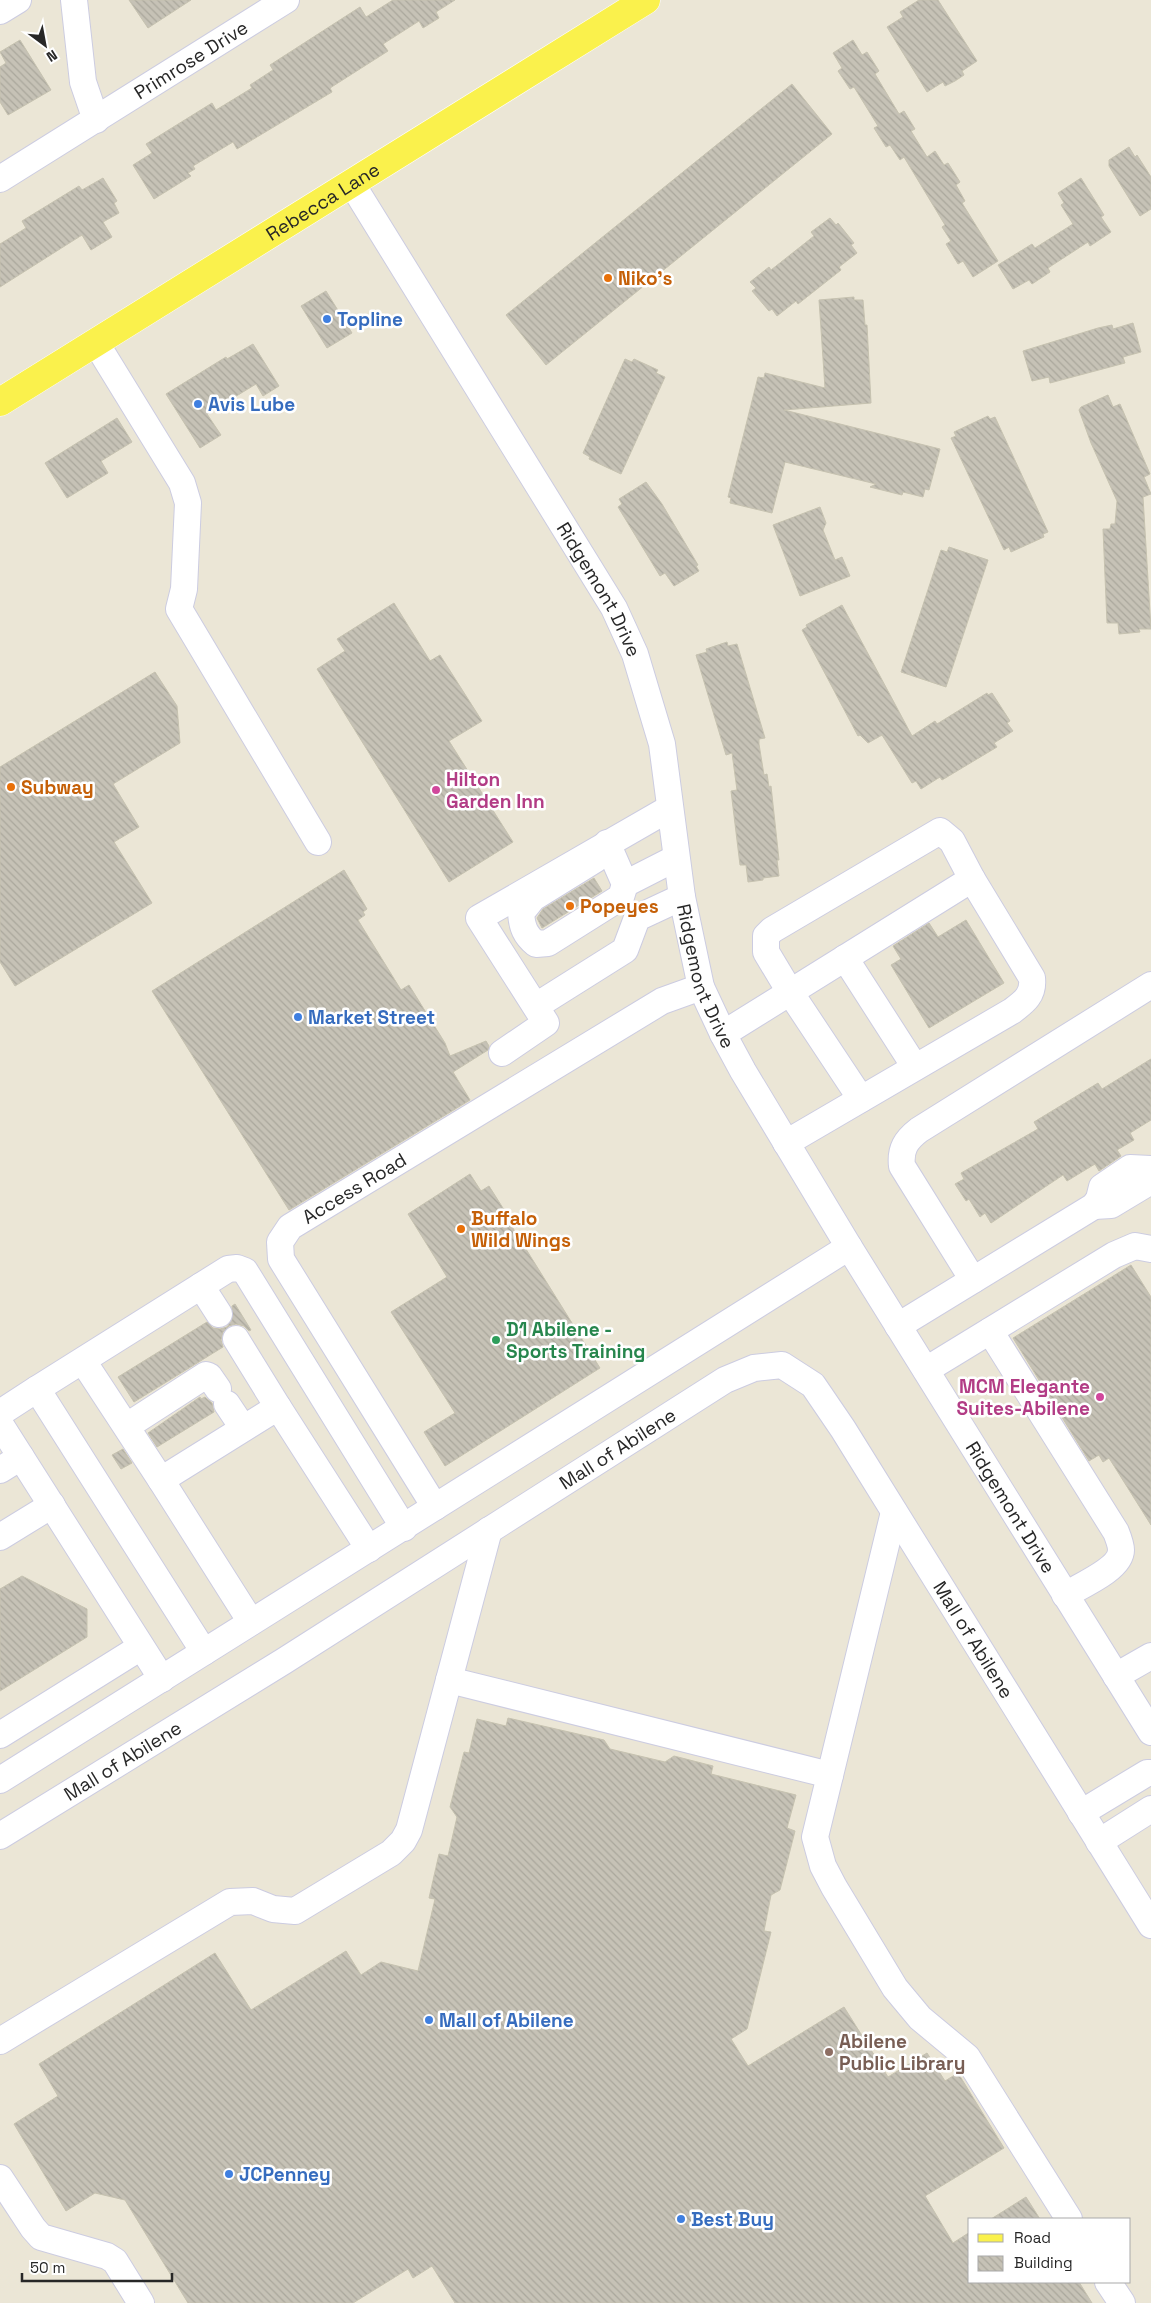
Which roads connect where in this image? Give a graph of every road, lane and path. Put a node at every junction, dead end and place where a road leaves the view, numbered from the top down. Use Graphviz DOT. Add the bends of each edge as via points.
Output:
graph roads {
  1 [pos="18,0"];
  2 [pos="74,0"];
  3 [pos="286,0"];
  4 [pos="646,0"];
  5 [pos="0,11"];
  6 [pos="96,120"];
  7 [pos="0,179"];
  8 [pos="352,184"];
  9 [pos="96,342"];
  10 [pos="0,402"];
  11 [pos="670,808"];
  12 [pos="318,842"];
  13 [pos="608,843"];
  14 [pos="676,858"];
  15 [pos="972,879"];
  16 [pos="625,884"];
  17 [pos="682,897"];
  18 [pos="845,958"];
  19 [pos="1151,985"];
  20 [pos="702,987"];
  21 [pos="790,992"];
  22 [pos="536,1006"];
  23 [pos="723,1034"];
  24 [pos="502,1053"];
  25 [pos="916,1067"];
  26 [pos="861,1099"];
  27 [pos="786,1143"];
  28 [pos="1151,1169"];
  29 [pos="1151,1174"];
  30 [pos="1094,1206"];
  31 [pos="849,1246"];
  32 [pos="1151,1249"];
  33 [pos="973,1280"];
  34 [pos="200,1286"];
  35 [pos="219,1314"];
  36 [pos="898,1326"];
  37 [pos="990,1331"];
  38 [pos="236,1339"];
  39 [pos="83,1361"];
  40 [pos="926,1370"];
  41 [pos="37,1389"];
  42 [pos="278,1407"];
  43 [pos="0,1413"];
  44 [pos="0,1424"];
  45 [pos="127,1426"];
  46 [pos="244,1428"];
  47 [pos="11,1464"];
  48 [pos="162,1480"];
  49 [pos="52,1505"];
  50 [pos="435,1507"];
  51 [pos="894,1512"];
  52 [pos="404,1528"];
  53 [pos="489,1530"];
  54 [pos="0,1537"];
  55 [pos="369,1549"];
  56 [pos="1065,1594"];
  57 [pos="251,1622"];
  58 [pos="142,1646"];
  59 [pos="204,1652"];
  60 [pos="1151,1656"];
  61 [pos="1116,1676"];
  62 [pos="162,1679"];
  63 [pos="449,1680"];
  64 [pos="1151,1732"];
  65 [pos="0,1735"];
  66 [pos="1151,1773"];
  67 [pos="830,1775"];
  68 [pos="0,1780"];
  69 [pos="1151,1810"];
  70 [pos="1081,1813"];
  71 [pos="0,1836"];
  72 [pos="1099,1842"];
  73 [pos="1151,1925"];
  74 [pos="0,2041"];
  75 [pos="0,2178"];
  76 [pos="1068,2218"];
  77 [pos="1109,2283"];
  78 [pos="141,2303"];
  79 [pos="1122,2303"];
  1 -- 5 [label="street"];
  2 -- 6 [label="street" via="83,82"];
  3 -- 6 [label="street, Primrose Drive"];
  4 -- 8 [label="main road, Rebecca Lane"];
  6 -- 7 [label="street, Primrose Drive"];
  8 -- 9 [label="main road, Rebecca Lane"];
  8 -- 11 [label="street, Ridgemont Drive" via="614,608 635,654 662,744"];
  9 -- 10 [label="main road, Rebecca Lane"];
  9 -- 12 [label="street" via="182,483 188,504 184,589 179,609"];
  11 -- 13 [label="street"];
  11 -- 14 [label="street, Ridgemont Drive"];
  13 -- 16 [label="street"];
  13 -- 16 [label="street" via="596,859 533,898 521,913 527,936 536,944 548,943 621,897"];
  13 -- 22 [label="street" via="479,918"];
  14 -- 16 [label="street"];
  14 -- 17 [label="street, Ridgemont Drive"];
  15 -- 18 [label="street"];
  15 -- 21 [label="street" via="952,840 940,831 772,930 766,936 766,952"];
  15 -- 25 [label="street" via="1032,978 1033,987 1029,996 1012,1011"];
  17 -- 20 [label="street, Ridgemont Drive"];
  17 -- 22 [label="street" via="637,918 625,950"];
  18 -- 21 [label="street"];
  18 -- 25 [label="street"];
  19 -- 33 [label="street" via="919,1130 902,1148 902,1166"];
  20 -- 23 [label="street, Ridgemont Drive"];
  20 -- 50 [label="street, Access Road" via="662,1001 290,1227 280,1242 281,1259"];
  21 -- 23 [label="street"];
  21 -- 26 [label="street"];
  22 -- 24 [label="street" via="546,1023"];
  23 -- 27 [label="street, Ridgemont Drive"];
  25 -- 26 [label="street"];
  26 -- 27 [label="street"];
  27 -- 31 [label="street, Ridgemont Drive"];
  28 -- 30 [label="street" via="1130,1168 1108,1182 1102,1187"];
  29 -- 30 [label="street" via="1146,1184 1111,1205"];
  30 -- 33 [label="street"];
  31 -- 36 [label="street, Ridgemont Drive"];
  31 -- 50 [label="street"];
  32 -- 37 [label="street" via="1135,1246 1114,1255"];
  33 -- 36 [label="street"];
  34 -- 35 [label="street"];
  34 -- 39 [label="street"];
  34 -- 52 [label="street" via="228,1268 245,1271"];
  36 -- 40 [label="street, Ridgemont Drive"];
  37 -- 40 [label="street"];
  37 -- 56 [label="street" via="1116,1532 1122,1549 1120,1557 1106,1572"];
  38 -- 42 [label="street"];
  39 -- 41 [label="street"];
  39 -- 45 [label="street"];
  40 -- 56 [label="street, Ridgemont Drive"];
  41 -- 43 [label="street"];
  41 -- 59 [label="street"];
  42 -- 46 [label="street"];
  42 -- 55 [label="street"];
  44 -- 47 [label="street"];
  45 -- 46 [label="street" via="206,1375"];
  45 -- 48 [label="street"];
  46 -- 48 [label="street"];
  47 -- 49 [label="street"];
  48 -- 57 [label="street"];
  49 -- 54 [label="street"];
  49 -- 58 [label="street"];
  50 -- 52 [label="street"];
  51 -- 53 [label="street, Mall of Abilene" via="813,1384 782,1365 754,1368 725,1380"];
  51 -- 67 [label="street"];
  51 -- 70 [label="street, Mall of Abilene"];
  52 -- 55 [label="street"];
  53 -- 63 [label="street"];
  53 -- 71 [label="street, Mall of Abilene"];
  55 -- 57 [label="street"];
  56 -- 61 [label="street, Ridgemont Drive"];
  57 -- 59 [label="street"];
  58 -- 62 [label="street"];
  58 -- 65 [label="street"];
  59 -- 62 [label="street"];
  60 -- 61 [label="street"];
  61 -- 64 [label="street, Ridgemont Drive"];
  62 -- 68 [label="street"];
  63 -- 67 [label="street"];
  63 -- 74 [label="street" via="409,1830 391,1853 295,1912 273,1909 253,1900 230,1902"];
  66 -- 70 [label="street"];
  67 -- 76 [label="street" via="815,1837 821,1860 834,1887 895,1988 909,2006 967,2058"];
  69 -- 72 [label="street"];
  70 -- 72 [label="street, Mall of Abilene"];
  72 -- 73 [label="street, Mall of Abilene"];
  75 -- 78 [label="street" via="41,2237 115,2261"];
  77 -- 79 [label="street"];
}
